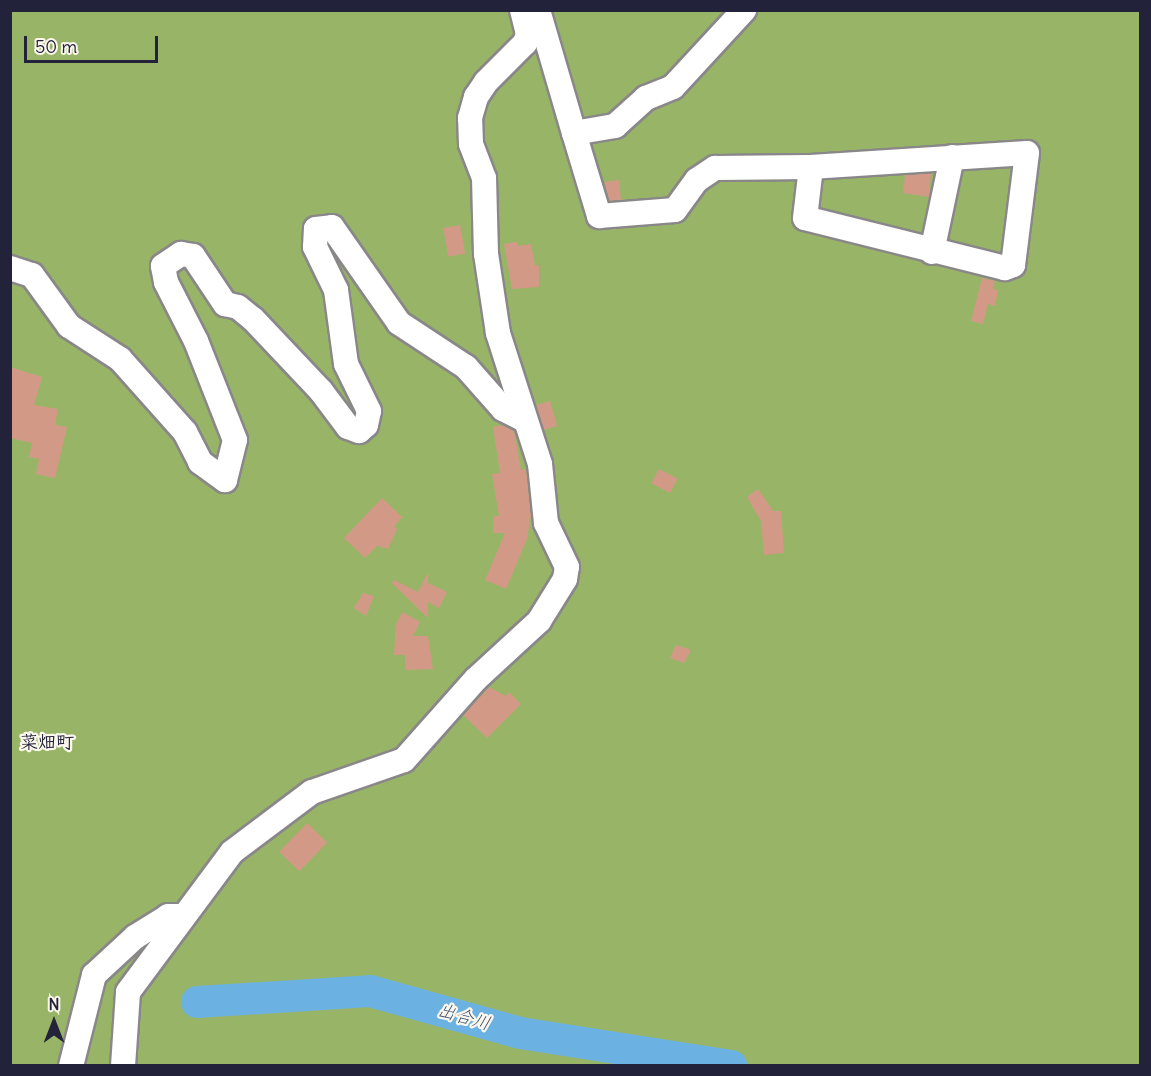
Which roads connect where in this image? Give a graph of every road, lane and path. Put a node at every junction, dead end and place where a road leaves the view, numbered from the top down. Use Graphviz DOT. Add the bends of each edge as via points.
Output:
graph roads {
  1 [pos="522,10"];
  2 [pos="538,10"];
  3 [pos="744,10"];
  4 [pos="574,133"];
  5 [pos="952,157"];
  6 [pos="811,167"];
  7 [pos="932,252"];
  8 [pos="10,268"];
  9 [pos="525,420"];
  10 [pos="183,916"];
  11 [pos="71,1065"];
  12 [pos="123,1065"];
  1 -- 9 [label="street" via="528,34 525,43 486,82 470,118 471,144 484,178 491,299"];
  2 -- 4 [label="street"];
  3 -- 4 [label="street" via="673,87 646,98 615,126"];
  4 -- 6 [label="street" via="599,216 675,210 697,180 715,168"];
  5 -- 6 [label="street"];
  5 -- 7 [label="street"];
  5 -- 7 [label="street" via="1027,153 1013,265 1005,268"];
  6 -- 7 [label="street" via="805,218"];
  8 -- 9 [label="street" via="32,275 69,326 120,360 185,432 200,462 225,480 235,440 196,341 166,282 163,266 181,254 193,256 225,304 238,307 253,319 321,391 348,427 359,431 366,425 369,411 346,364 336,290 315,247 316,229 332,227 399,322 466,367 503,409"];
  9 -- 10 [label="street" via="540,464 546,523 567,567 565,579 545,613 445,711 419,747 404,760 312,792 232,852"];
  10 -- 11 [label="street" via="168,916 135,937 94,975"];
  10 -- 12 [label="street" via="128,992"];
}
